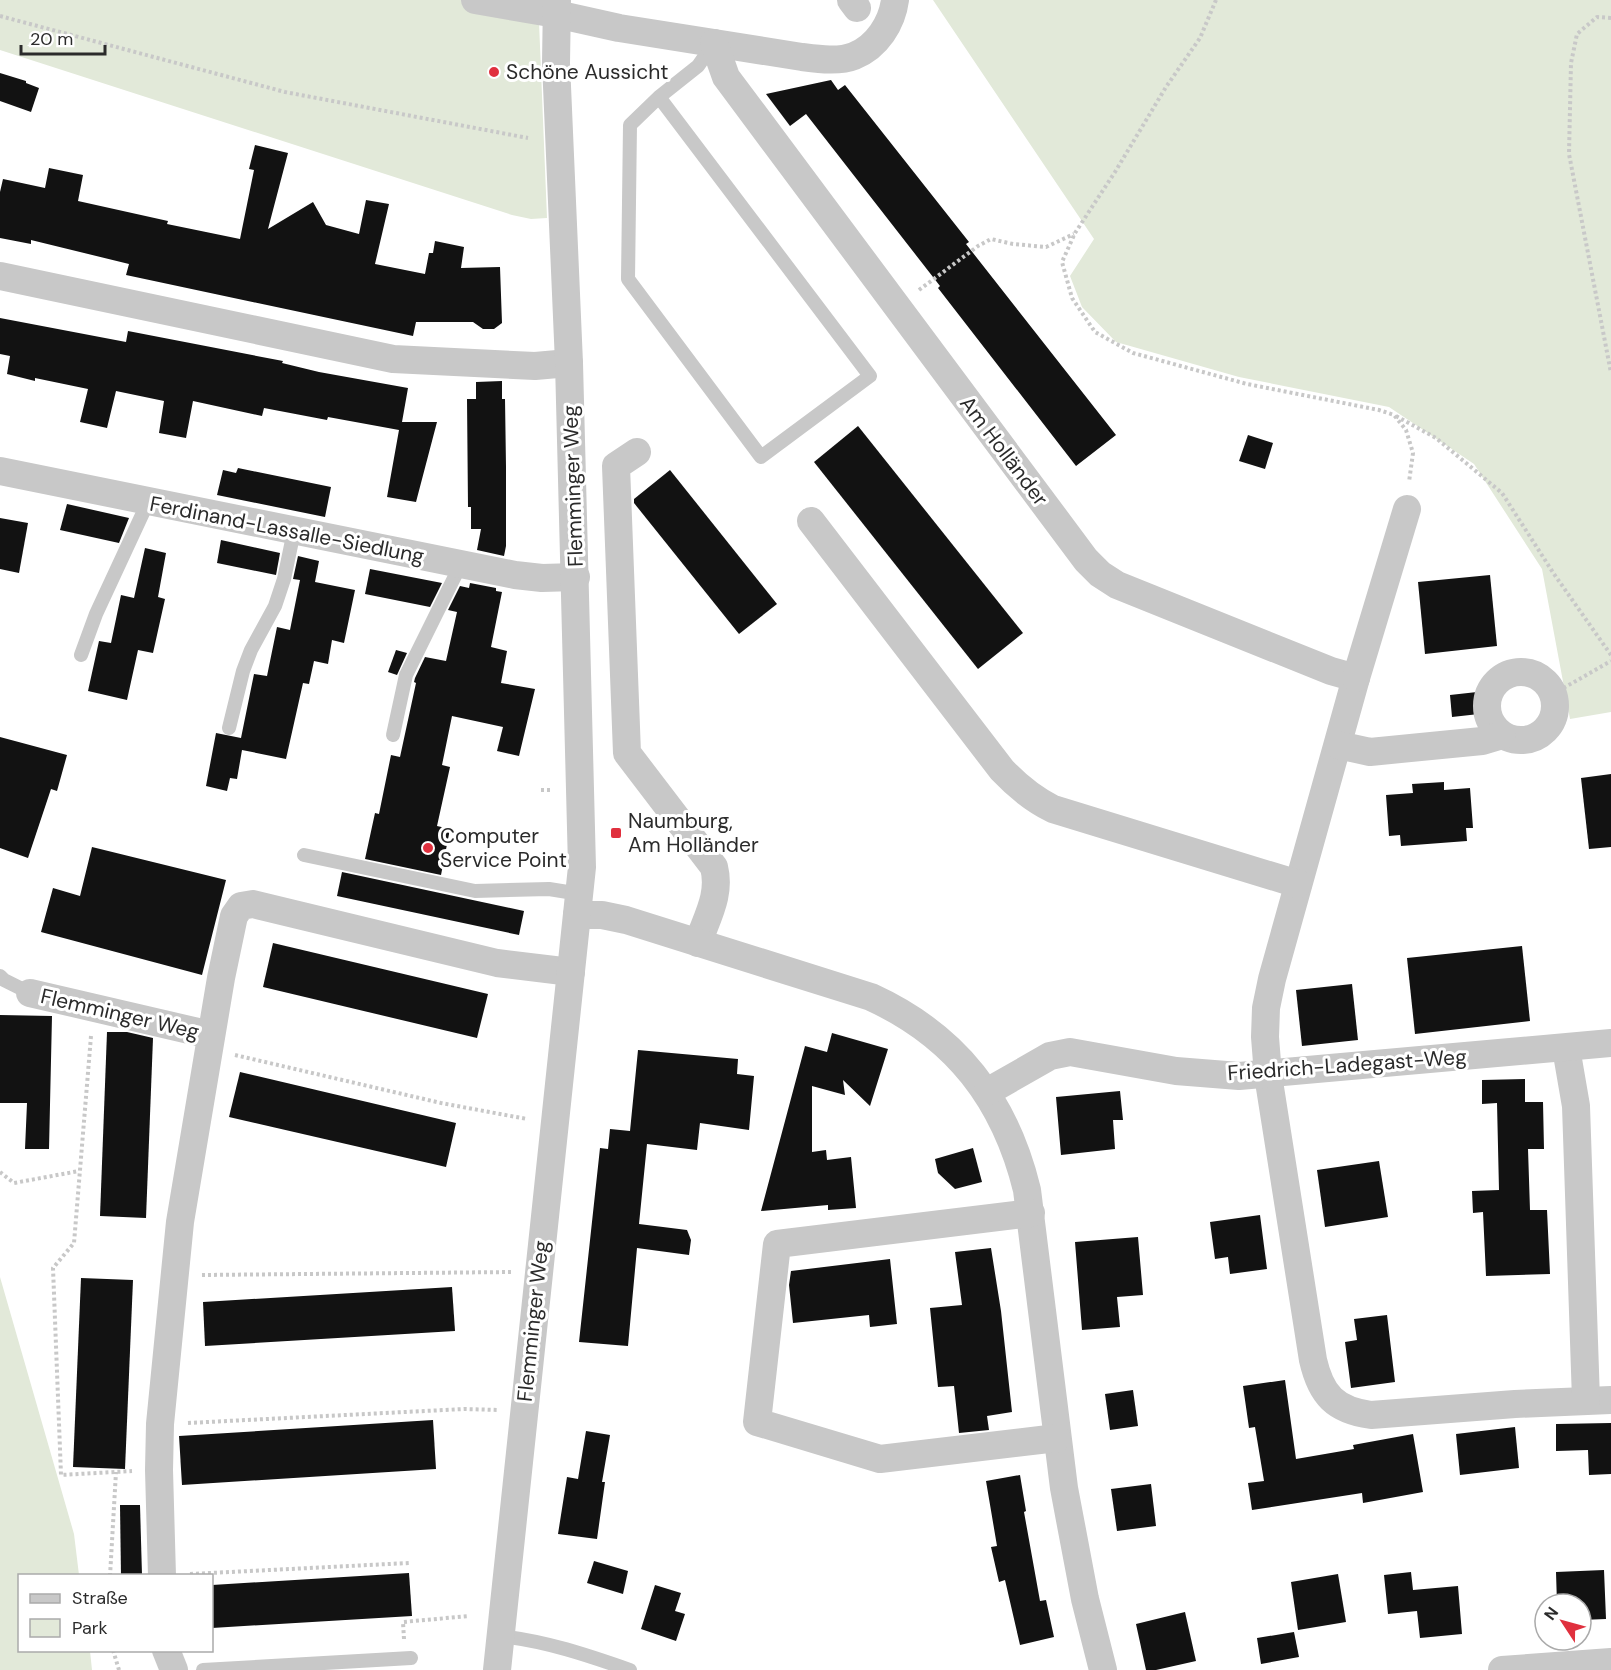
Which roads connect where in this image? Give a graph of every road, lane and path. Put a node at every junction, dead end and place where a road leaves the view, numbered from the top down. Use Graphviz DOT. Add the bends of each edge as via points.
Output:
graph roads {
  1 [pos="475,0"];
  2 [pos="895,0"];
  3 [pos="1216,0"];
  4 [pos="556,7"];
  5 [pos="0,15"];
  6 [pos="1611,18"];
  7 [pos="714,43"];
  8 [pos="659,98"];
  9 [pos="528,138"];
  10 [pos="1075,233"];
  11 [pos="0,276"];
  12 [pos="897,307"];
  13 [pos="569,363"];
  14 [pos="1611,373"];
  15 [pos="1394,415"];
  16 [pos="638,452"];
  17 [pos="0,471"];
  18 [pos="148,502"];
  19 [pos="1407,509"];
  20 [pos="811,520"];
  21 [pos="294,531"];
  22 [pos="460,564"];
  23 [pos="576,577"];
  24 [pos="81,655"];
  25 [pos="1611,655"];
  26 [pos="1611,662"];
  27 [pos="1356,678"];
  28 [pos="1553,694"];
  29 [pos="229,728"];
  30 [pos="393,735"];
  31 [pos="1502,735"];
  32 [pos="1338,745"];
  33 [pos="304,855"];
  34 [pos="1298,884"];
  35 [pos="579,904"];
  36 [pos="698,943"];
  37 [pos="571,972"];
  38 [pos="0,976"];
  39 [pos="30,993"];
  40 [pos="93,1009"];
  41 [pos="209,1042"];
  42 [pos="1611,1044"];
  43 [pos="1566,1048"];
  44 [pos="1268,1075"];
  45 [pos="987,1092"];
  46 [pos="555,1123"];
  47 [pos="79,1171"];
  48 [pos="0,1172"];
  49 [pos="1031,1213"];
  50 [pos="538,1274"];
  51 [pos="174,1275"];
  52 [pos="1598,1400"];
  53 [pos="523,1413"];
  54 [pos="160,1424"];
  55 [pos="1057,1438"];
  56 [pos="159,1470"];
  57 [pos="116,1472"];
  58 [pos="409,1563"];
  59 [pos="110,1574"];
  60 [pos="162,1574"];
  61 [pos="183,1574"];
  62 [pos="469,1616"];
  63 [pos="500,1636"];
  64 [pos="114,1652"];
  65 [pos="167,1652"];
  66 [pos="408,1658"];
  67 [pos="1611,1662"];
  68 [pos="119,1670"];
  69 [pos="174,1670"];
  70 [pos="203,1670"];
  71 [pos="497,1670"];
  72 [pos="630,1670"];
  73 [pos="1103,1670"];
  74 [pos="1502,1670"];
  1 -- 4 [label="street"];
  2 -- 7 [label="street" via="886,29 870,47 854,57 830,60"];
  3 -- 10 [label="path" via="1200,38"];
  4 -- 7 [label="street" via="619,28"];
  4 -- 13 [label="street, Flemminger Weg"];
  5 -- 9 [label="path" via="285,92"];
  6 -- 14 [label="path" via="1597,17 1576,34 1571,63 1569,154"];
  7 -- 8 [label="lane" via="698,66"];
  7 -- 12 [label="street, Am Holländer" via="726,77"];
  8 -- 8 [label="lane" via="870,376 761,457 628,279 630,125"];
  10 -- 12 [label="path" via="1046,247 991,239"];
  10 -- 15 [label="path" via="1062,262 1072,298 1095,332 1133,353 1247,384"];
  11 -- 13 [label="street" via="393,359 535,366"];
  12 -- 27 [label="street, Am Holländer" via="1100,574 1117,585"];
  13 -- 23 [label="street, Flemminger Weg"];
  15 -- 19 [label="path" via="1406,430 1413,453"];
  15 -- 25 [label="path" via="1436,438 1502,494"];
  16 -- 36 [label="street" via="616,466 627,753 714,867 716,897"];
  17 -- 18 [label="street, Ferdinand-Lassalle-Siedlung"];
  18 -- 21 [label="street, Ferdinand-Lassalle-Siedlung"];
  18 -- 24 [label="lane"];
  19 -- 27 [label="street"];
  20 -- 34 [label="street" via="1018,787 1053,809"];
  21 -- 22 [label="street, Ferdinand-Lassalle-Siedlung"];
  21 -- 29 [label="lane" via="284,579 251,650"];
  22 -- 23 [label="street, Ferdinand-Lassalle-Siedlung" via="536,577"];
  22 -- 30 [label="lane" via="406,675"];
  23 -- 35 [label="street, Flemminger Weg" via="582,847"];
  26 -- 28 [label="path"];
  27 -- 32 [label="street"];
  28 -- 31 [label="street" via="1554,715 1542,732 1522,740"];
  28 -- 31 [label="street" via="1547,684 1527,673 1516,672 1496,683 1487,705 1488,716"];
  31 -- 32 [label="street" via="1482,741 1370,752"];
  32 -- 34 [label="street"];
  33 -- 35 [label="lane" via="475,891 549,889"];
  34 -- 44 [label="street" via="1266,1008"];
  35 -- 36 [label="street" via="602,915"];
  35 -- 37 [label="street, Flemminger Weg"];
  36 -- 45 [label="street" via="842,987 896,1008 944,1042"];
  37 -- 41 [label="street, Flemminger Weg" via="497,963 253,904 241,906 234,916"];
  37 -- 46 [label="street, Flemminger Weg"];
  38 -- 39 [label="lane"];
  39 -- 40 [label="street, Flemminger Weg"];
  40 -- 41 [label="street, Flemminger Weg"];
  40 -- 47 [label="path"];
  41 -- 46 [label="path" via="441,1103"];
  41 -- 51 [label="street, Flemminger Weg"];
  42 -- 43 [label="street, Friedrich-Ladegast-Weg"];
  43 -- 44 [label="street, Friedrich-Ladegast-Weg"];
  43 -- 52 [label="street" via="1576,1106"];
  44 -- 45 [label="street, Friedrich-Ladegast-Weg" via="1187,1072 1070,1053 1050,1056"];
  44 -- 52 [label="street" via="1313,1360 1329,1396 1340,1407 1371,1415"];
  45 -- 49 [label="street" via="1021,1164"];
  46 -- 50 [label="street, Flemminger Weg"];
  47 -- 48 [label="path" via="14,1183"];
  47 -- 57 [label="path" via="74,1243 53,1268 61,1475"];
  49 -- 55 [label="street"];
  49 -- 55 [label="street" via="777,1244 758,1422 880,1459"];
  50 -- 51 [label="path" via="505,1271"];
  50 -- 53 [label="street, Flemminger Weg"];
  51 -- 54 [label="street, Flemminger Weg"];
  53 -- 54 [label="path" via="464,1409"];
  53 -- 63 [label="street, Flemminger Weg"];
  54 -- 56 [label="street, Flemminger Weg"];
  55 -- 73 [label="street" via="1073,1540"];
  56 -- 57 [label="path"];
  56 -- 60 [label="street, Flemminger Weg"];
  57 -- 59 [label="path"];
  58 -- 61 [label="path"];
  62 -- 66 [label="path" via="403,1622"];
  63 -- 71 [label="street, Flemminger Weg"];
  63 -- 72 [label="lane" via="581,1652"];
  64 -- 68 [label="path"];
  65 -- 69 [label="street"];
  66 -- 70 [label="lane"];
  67 -- 74 [label="street"];
}
